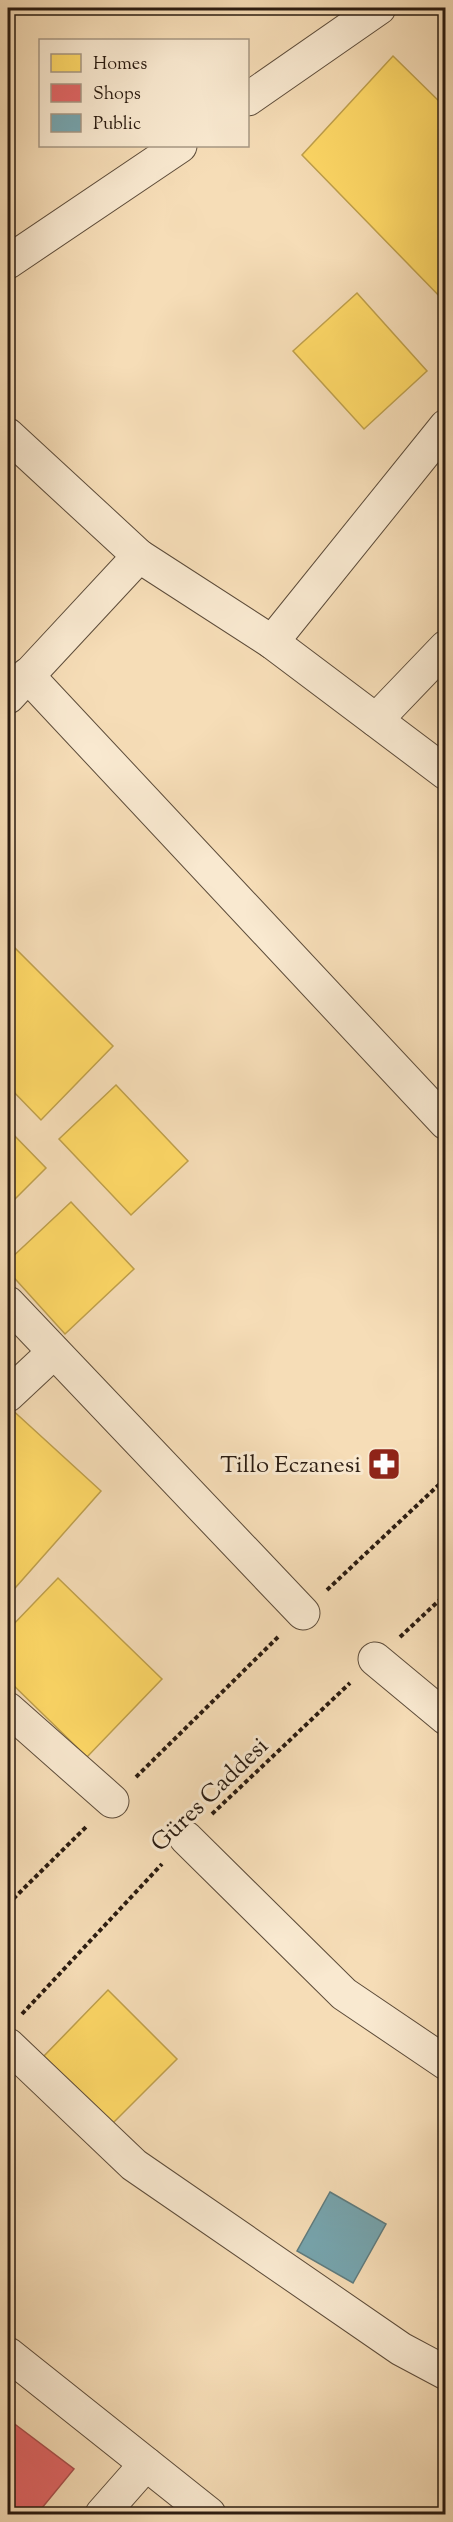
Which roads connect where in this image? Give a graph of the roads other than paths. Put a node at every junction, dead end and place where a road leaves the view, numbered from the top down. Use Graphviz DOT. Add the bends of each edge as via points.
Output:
graph roads {
  1 [pos="379,8"];
  2 [pos="249,98"];
  3 [pos="179,147"];
  4 [pos="8,262"];
  5 [pos="446,426"];
  6 [pos="8,435"];
  7 [pos="139,556"];
  8 [pos="272,642"];
  9 [pos="446,647"];
  10 [pos="17,686"];
  11 [pos="376,720"];
  12 [pos="446,773"];
  13 [pos="446,1123"];
  14 [pos="8,1303"];
  15 [pos="54,1352"];
  16 [pos="8,1395"];
  17 [pos="303,1613"];
  18 [pos="375,1659"];
  19 [pos="8,1709"];
  20 [pos="446,1718"];
  21 [pos="112,1801"];
  22 [pos="186,1838"];
  23 [pos="14,2030"];
  24 [pos="446,2063"];
  25 [pos="8,2354"];
  26 [pos="446,2373"];
  27 [pos="146,2464"];
  28 [pos="102,2514"];
  29 [pos="208,2514"];
  1 -- 2 [label="street"];
  3 -- 4 [label="street"];
  5 -- 8 [label="street"];
  6 -- 7 [label="street"];
  7 -- 8 [label="street"];
  7 -- 10 [label="street"];
  8 -- 11 [label="street"];
  9 -- 11 [label="street"];
  10 -- 13 [label="street"];
  11 -- 12 [label="street"];
  14 -- 15 [label="street"];
  15 -- 16 [label="street"];
  15 -- 17 [label="street"];
  18 -- 20 [label="street"];
  19 -- 21 [label="street"];
  22 -- 24 [label="street" via="344,1994"];
  23 -- 26 [label="street" via="134,2165 401,2349"];
  25 -- 27 [label="street"];
  27 -- 28 [label="street"];
  27 -- 29 [label="street"];
}
